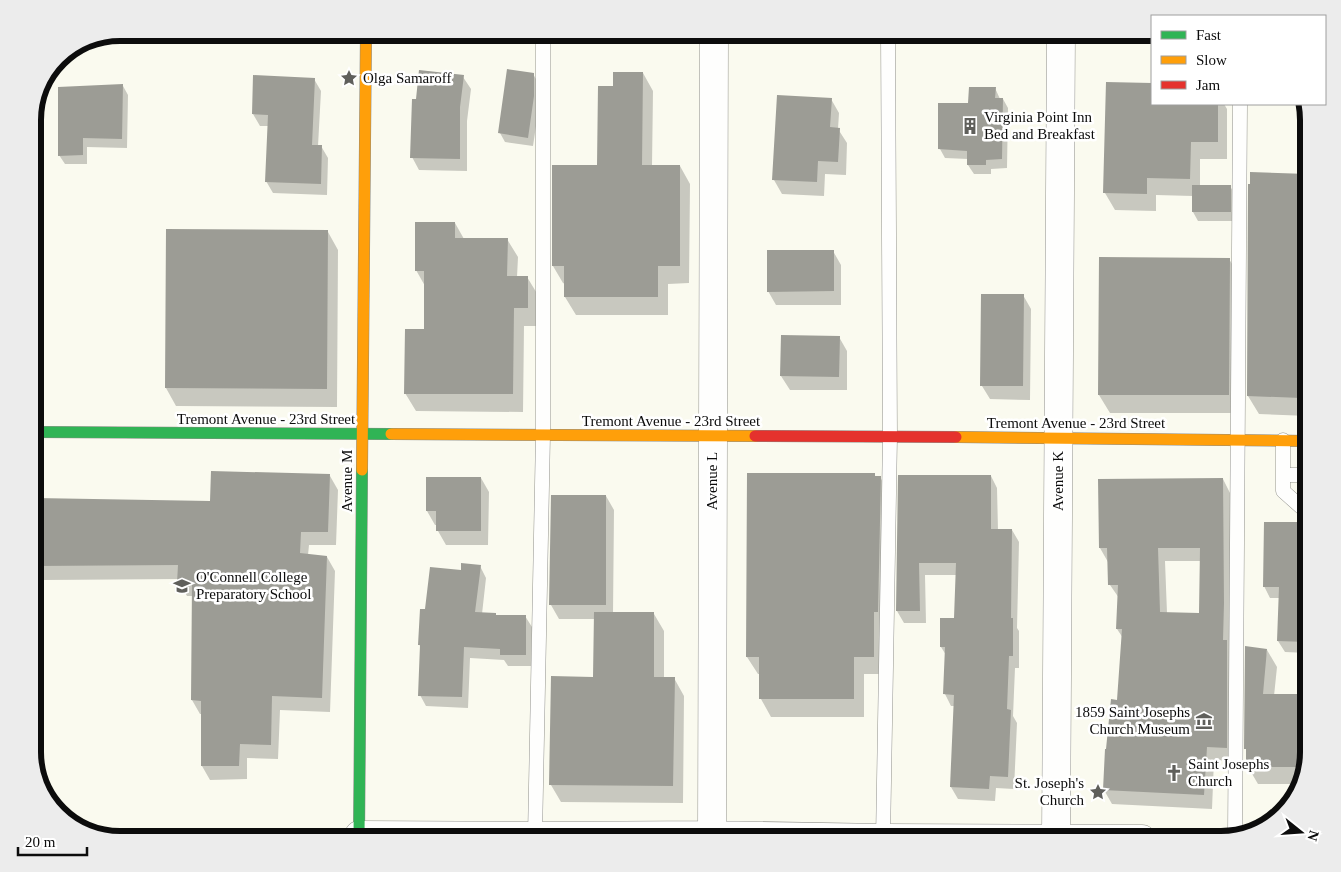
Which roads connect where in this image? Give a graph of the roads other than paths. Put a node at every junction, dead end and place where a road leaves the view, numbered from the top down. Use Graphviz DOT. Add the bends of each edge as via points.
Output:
graph roads {
  1 [pos="366,41"];
  2 [pos="543,41"];
  3 [pos="714,41"];
  4 [pos="888,41"];
  5 [pos="1060,41"];
  6 [pos="1240,105"];
  7 [pos="41,432"];
  8 [pos="363,434"];
  9 [pos="543,435"];
  10 [pos="712,436"];
  11 [pos="890,437"];
  12 [pos="1058,438"];
  13 [pos="1238,439"];
  14 [pos="1283,440"];
  15 [pos="1300,441"];
  16 [pos="1284,475"];
  17 [pos="1300,476"];
  18 [pos="1300,506"];
  19 [pos="1234,829"];
  20 [pos="359,831"];
  21 [pos="535,831"];
  22 [pos="712,831"];
  23 [pos="883,831"];
  24 [pos="1056,831"];
  1 -- 8 [label="street, Avenue M"];
  2 -- 9 [label="lane"];
  3 -- 10 [label="street, Avenue L"];
  4 -- 11 [label="lane"];
  5 -- 12 [label="street, Avenue K"];
  6 -- 13 [label="lane"];
  7 -- 8 [label="street, Tremont Avenue - 23rd Street"];
  8 -- 9 [label="street, Tremont Avenue - 23rd Street"];
  8 -- 20 [label="street, Avenue M"];
  9 -- 10 [label="street, Tremont Avenue - 23rd Street"];
  9 -- 21 [label="lane"];
  10 -- 11 [label="street, Tremont Avenue - 23rd Street"];
  10 -- 22 [label="street, Avenue L"];
  11 -- 12 [label="street, Tremont Avenue - 23rd Street"];
  11 -- 23 [label="lane"];
  12 -- 13 [label="street, Tremont Avenue - 23rd Street"];
  12 -- 24 [label="street, Avenue K"];
  13 -- 14 [label="street, Tremont Avenue - 23rd Street"];
  13 -- 19 [label="lane"];
  14 -- 15 [label="street, Tremont Avenue - 23rd Street"];
  14 -- 16 [label="lane"];
  16 -- 17 [label="lane"];
  16 -- 18 [label="lane" via="1283,491"];
}
